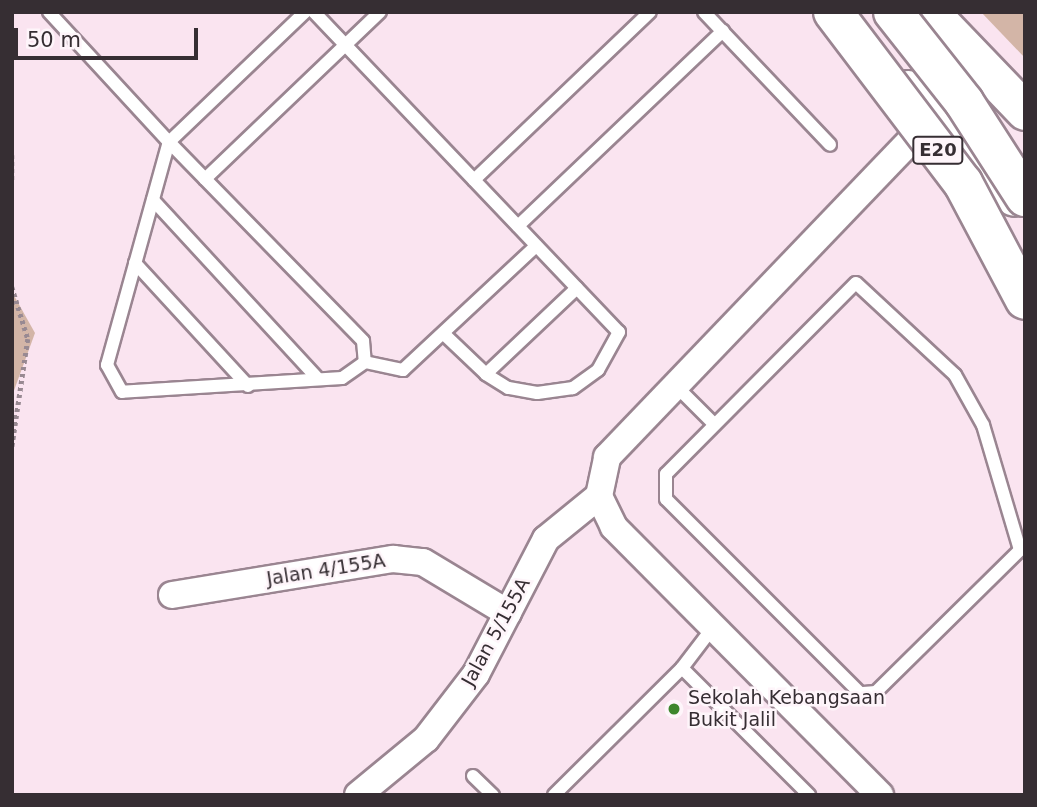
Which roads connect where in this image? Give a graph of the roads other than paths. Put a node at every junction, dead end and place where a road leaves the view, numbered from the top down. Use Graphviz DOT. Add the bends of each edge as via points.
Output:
graph roads {
  1 [pos="49,12"];
  2 [pos="304,12"];
  3 [pos="314,12"];
  4 [pos="380,12"];
  5 [pos="650,12"];
  6 [pos="704,12"];
  7 [pos="833,12"];
  8 [pos="893,12"];
  9 [pos="930,12"];
  10 [pos="723,31"];
  11 [pos="346,45"];
  12 [pos="981,66"];
  13 [pos="1025,111"];
  14 [pos="934,116"];
  15 [pos="169,142"];
  16 [pos="830,145"];
  17 [pos="205,179"];
  18 [pos="474,180"];
  19 [pos="1025,197"];
  20 [pos="153,200"];
  21 [pos="1025,208"];
  22 [pos="518,226"];
  23 [pos="536,246"];
  24 [pos="135,263"];
  25 [pos="577,288"];
  26 [pos="1025,300"];
  27 [pos="443,333"];
  28 [pos="365,362"];
  29 [pos="486,374"];
  30 [pos="318,379"];
  31 [pos="248,386"];
  32 [pos="676,386"];
  33 [pos="713,422"];
  34 [pos="599,496"];
  35 [pos="173,595"];
  36 [pos="508,613"];
  37 [pos="714,626"];
  38 [pos="682,668"];
  39 [pos="473,776"];
  40 [pos="358,795"];
  41 [pos="493,795"];
  42 [pos="554,795"];
  43 [pos="809,795"];
  44 [pos="880,795"];
  1 -- 15 [label="lane"];
  2 -- 15 [label="lane"];
  3 -- 11 [label="lane"];
  4 -- 11 [label="lane"];
  5 -- 18 [label="lane"];
  6 -- 10 [label="lane"];
  7 -- 14 [label="main road"];
  7 -- 26 [label="highway, E20, bridge" via="963,183"];
  8 -- 19 [label="highway, E20, bridge" via="964,102"];
  9 -- 12 [label="main road"];
  10 -- 16 [label="lane"];
  10 -- 22 [label="lane"];
  11 -- 17 [label="lane"];
  11 -- 18 [label="lane"];
  12 -- 13 [label="main road"];
  12 -- 14 [label="street"];
  14 -- 21 [label="main road"];
  14 -- 32 [label="street"];
  15 -- 17 [label="lane"];
  15 -- 20 [label="lane"];
  17 -- 28 [label="lane" via="363,341"];
  18 -- 22 [label="lane"];
  20 -- 24 [label="lane"];
  20 -- 30 [label="lane"];
  22 -- 23 [label="lane"];
  23 -- 25 [label="lane"];
  23 -- 27 [label="lane"];
  24 -- 31 [label="lane"];
  24 -- 31 [label="lane" via="107,365 122,392"];
  25 -- 29 [label="lane"];
  25 -- 29 [label="lane" via="619,332 597,370 573,388 537,393 508,388"];
  27 -- 28 [label="lane" via="403,370"];
  27 -- 29 [label="lane"];
  28 -- 30 [label="lane" via="342,378"];
  30 -- 31 [label="lane"];
  32 -- 33 [label="lane"];
  32 -- 34 [label="street" via="607,457"];
  33 -- 33 [label="lane" via="666,474 666,499 860,693 876,692 1020,550 983,425 955,375 856,283"];
  34 -- 36 [label="street, Jalan 5/155A" via="546,539"];
  34 -- 37 [label="street" via="614,527"];
  35 -- 36 [label="street, Jalan 4/155A" via="393,559 422,562"];
  36 -- 40 [label="street, Jalan 5/155A" via="476,674 426,739"];
  37 -- 38 [label="lane"];
  37 -- 44 [label="street"];
  38 -- 42 [label="lane"];
  38 -- 43 [label="lane"];
  39 -- 41 [label="lane"];
}
